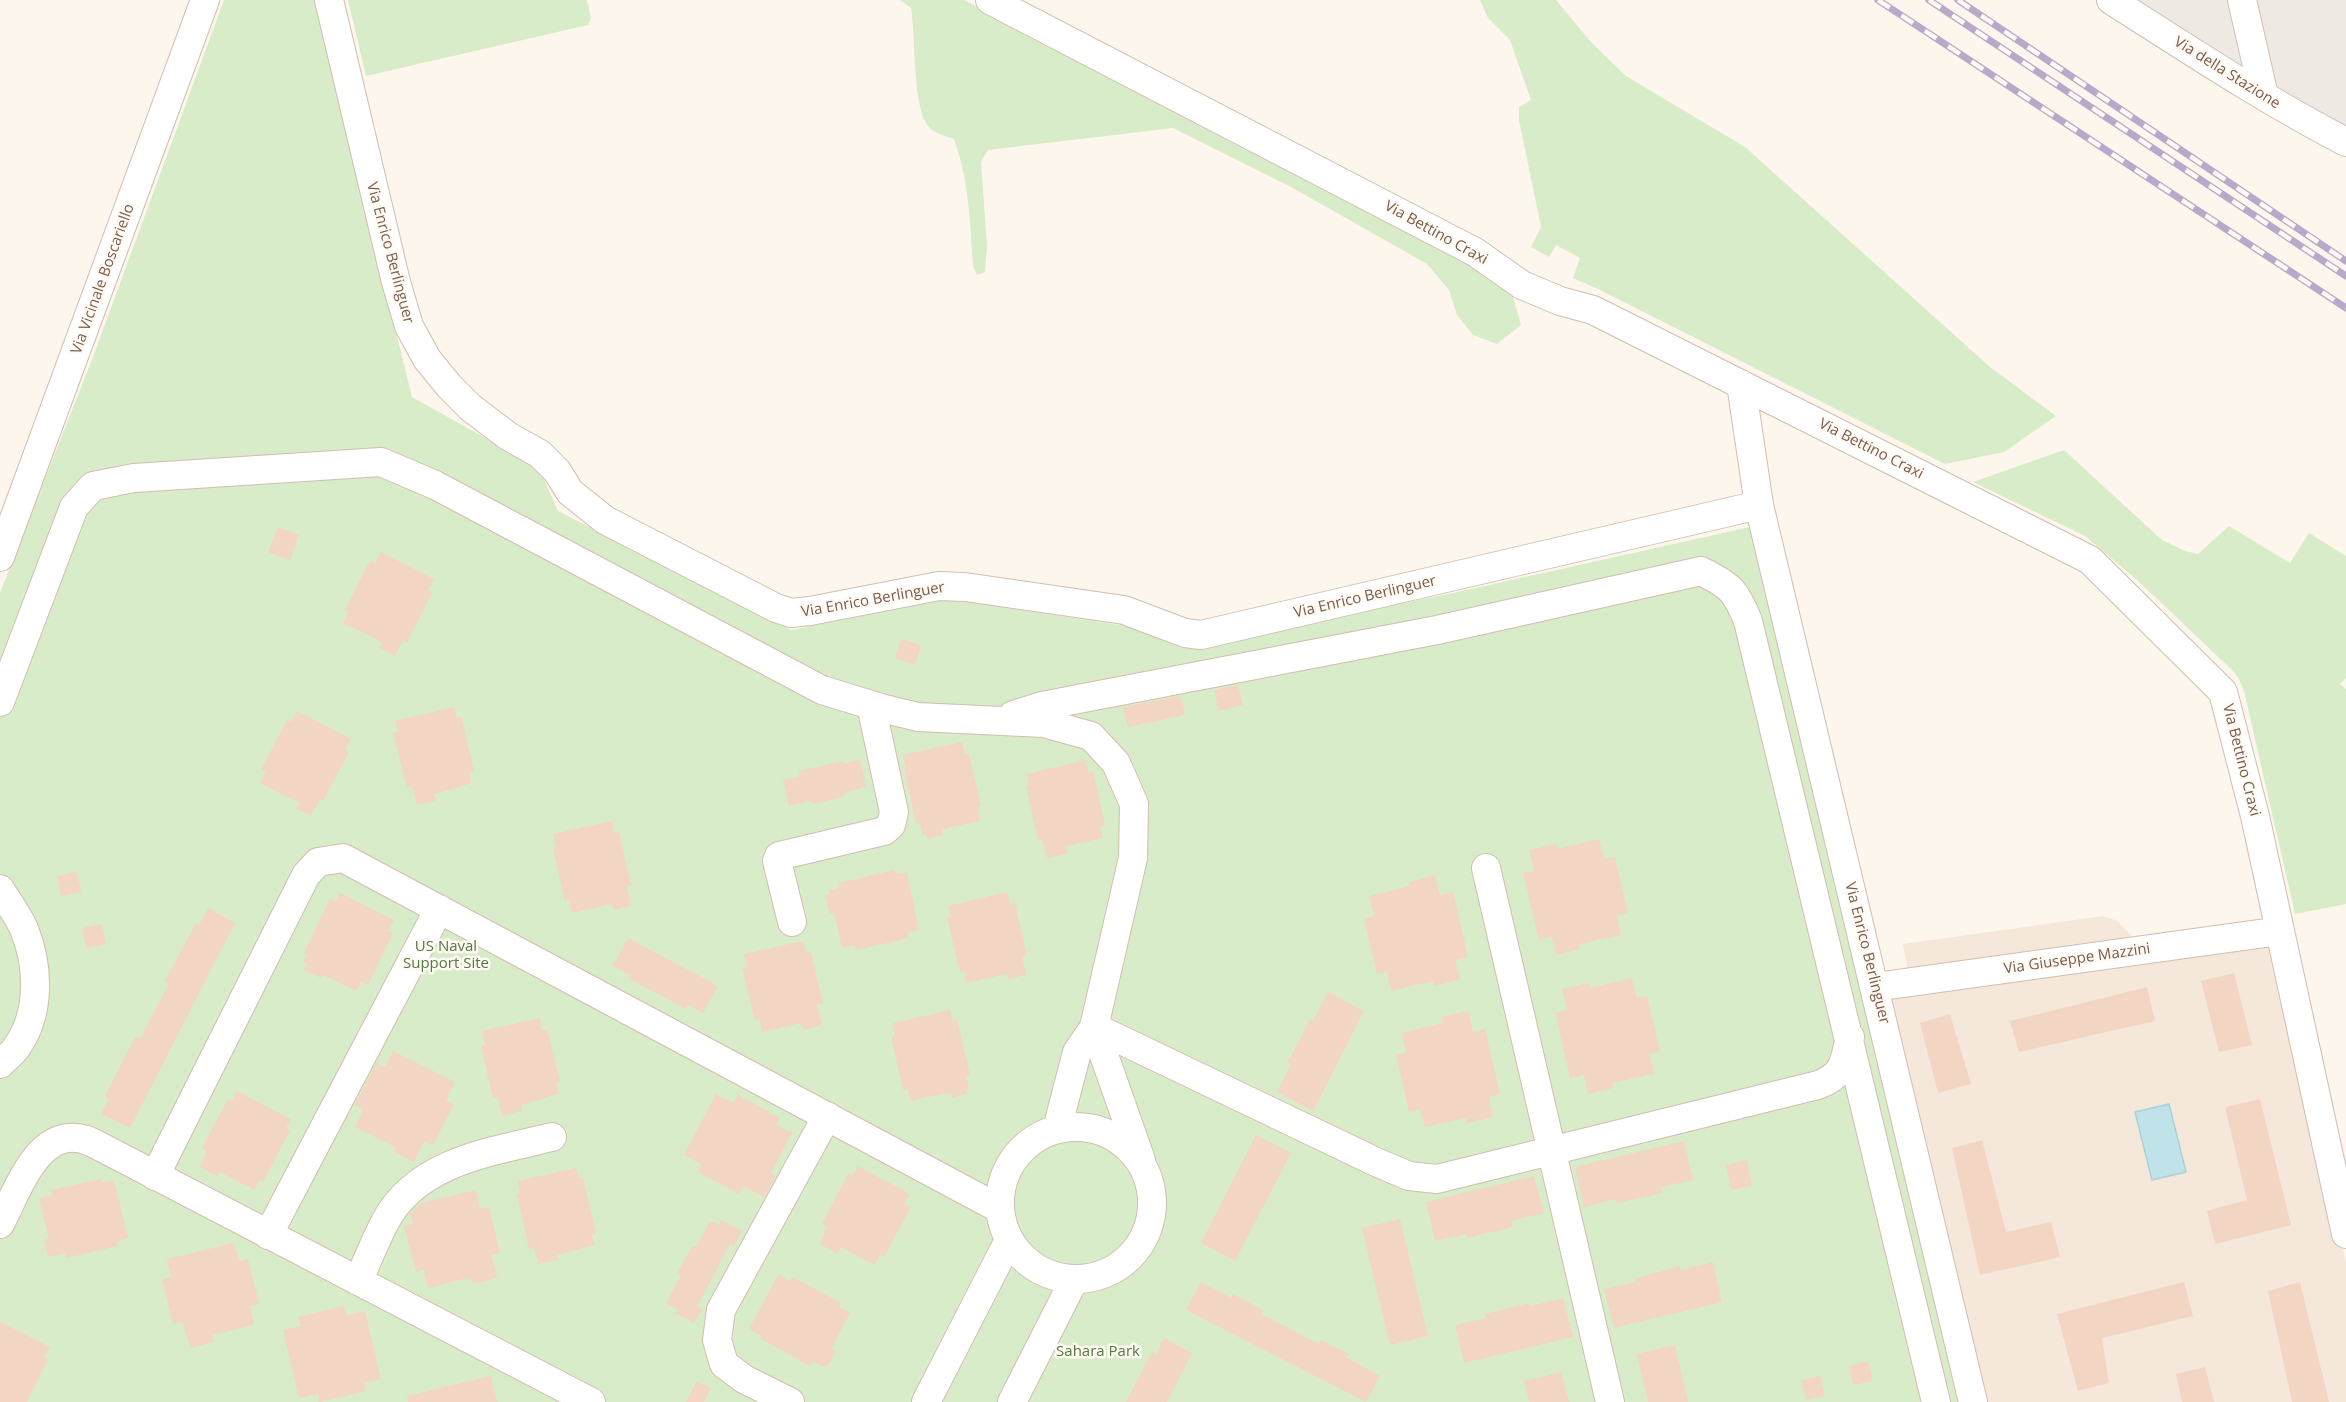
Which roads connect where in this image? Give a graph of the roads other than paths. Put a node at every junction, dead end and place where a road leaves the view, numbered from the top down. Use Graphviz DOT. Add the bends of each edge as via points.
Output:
graph roads {
  1 [pos="205,0"];
  2 [pos="330,0"];
  3 [pos="990,0"];
  4 [pos="2111,0"];
  5 [pos="2242,0"];
  6 [pos="2264,96"];
  7 [pos="2346,142"];
  8 [pos="1741,384"];
  9 [pos="1759,505"];
  10 [pos="0,557"];
  11 [pos="0,702"];
  12 [pos="871,705"];
  13 [pos="996,721"];
  14 [pos="1486,868"];
  15 [pos="0,889"];
  16 [pos="439,909"];
  17 [pos="792,922"];
  18 [pos="2280,932"];
  19 [pos="1875,987"];
  20 [pos="1094,1027"];
  21 [pos="1850,1037"];
  22 [pos="0,1064"];
  23 [pos="1818,1085"];
  24 [pos="827,1116"];
  25 [pos="1869,1117"];
  26 [pos="1058,1129"];
  27 [pos="552,1137"];
  28 [pos="1552,1150"];
  29 [pos="1013,1160"];
  30 [pos="155,1176"];
  31 [pos="939,1176"];
  32 [pos="1147,1178"];
  33 [pos="1000,1209"];
  34 [pos="0,1224"];
  35 [pos="2346,1234"];
  36 [pos="268,1235"];
  37 [pos="1009,1240"];
  38 [pos="1074,1280"];
  39 [pos="358,1281"];
  40 [pos="556,1394"];
  41 [pos="591,1402"];
  42 [pos="790,1402"];
  43 [pos="926,1402"];
  44 [pos="1012,1402"];
  45 [pos="1611,1402"];
  46 [pos="1936,1402"];
  47 [pos="1973,1402"];
  1 -- 10 [label="street, Via Vicinale Boscariello"];
  2 -- 9 [label="street, Via Enrico Berlinguer" via="396,282 409,326 427,359 471,408 540,454 570,492 605,520 776,608 791,613 810,611 939,586 965,587 1124,610 1185,633 1201,635"];
  3 -- 8 [label="street, Via Bettino Craxi" via="1475,252 1522,285 1593,310"];
  4 -- 6 [label="street, Via della Stazione"];
  5 -- 6 [label="street"];
  6 -- 7 [label="street, Via della Stazione"];
  8 -- 9 [label="street, Via Enrico Berlinguer"];
  8 -- 18 [label="street, Via Bettino Craxi" via="2090,560 2223,692"];
  9 -- 19 [label="street, Via Enrico Berlinguer"];
  11 -- 12 [label="street" via="74,507 93,486 134,478 381,462 435,485 822,690"];
  12 -- 13 [label="street" via="918,717"];
  12 -- 17 [label="street" via="894,812 891,825 884,831 779,856"];
  13 -- 20 [label="street" via="1044,723 1092,736 1116,763 1134,804 1133,858"];
  13 -- 21 [label="street" via="1042,706 1437,630 1701,571 1722,581 1738,596 1748,621"];
  14 -- 28 [label="street"];
  15 -- 22 [label="street" via="23,927 36,985 29,1022 16,1048"];
  16 -- 24 [label="street"];
  16 -- 30 [label="street" via="343,858 318,862 306,875"];
  16 -- 36 [label="street"];
  18 -- 19 [label="street, Via Giuseppe Mazzini"];
  18 -- 35 [label="street, Via Bettino Craxi"];
  19 -- 47 [label="street, Via Enrico Berlinguer"];
  20 -- 26 [label="street" via="1077,1052"];
  20 -- 28 [label="street" via="1409,1176 1437,1179"];
  20 -- 32 [label="street"];
  21 -- 23 [label="street" via="1841,1070 1832,1080"];
  21 -- 25 [label="street"];
  23 -- 25 [label="street" via="1835,1088"];
  23 -- 28 [label="street"];
  24 -- 31 [label="street"];
  24 -- 42 [label="street" via="721,1310 717,1340 724,1364 744,1379"];
  25 -- 46 [label="street"];
  26 -- 29 [label="street" via="1025,1146"];
  26 -- 32 [label="street" via="1080,1127 1101,1131 1121,1142 1137,1158"];
  27 -- 39 [label="street" via="474,1156 422,1180 385,1221"];
  28 -- 45 [label="street"];
  29 -- 31 [label="street" via="975,1177"];
  29 -- 33 [label="street" via="1002,1183"];
  30 -- 34 [label="street" via="88,1141 62,1139 45,1147 33,1160"];
  30 -- 36 [label="street"];
  31 -- 33 [label="street"];
  32 -- 38 [label="street" via="1152,1202 1149,1226 1137,1248 1120,1266 1098,1277"];
  33 -- 37 [label="street"];
  36 -- 39 [label="street"];
  37 -- 38 [label="street" via="1025,1261 1048,1274"];
  37 -- 43 [label="street"];
  38 -- 44 [label="street"];
  39 -- 40 [label="street"];
  40 -- 41 [label="street"];
}
